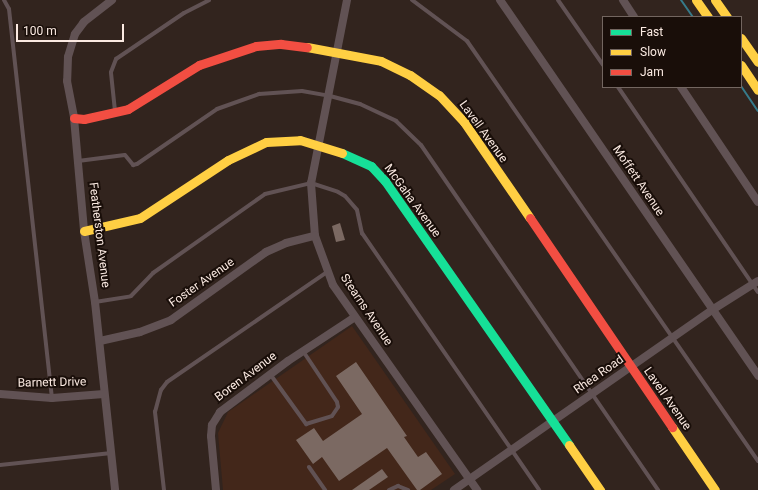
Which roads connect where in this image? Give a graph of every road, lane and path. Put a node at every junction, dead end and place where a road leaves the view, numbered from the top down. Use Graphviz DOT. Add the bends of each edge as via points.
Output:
graph roads {
  1 [pos="4,0"];
  2 [pos="209,0"];
  3 [pos="347,0"];
  4 [pos="412,0"];
  5 [pos="500,0"];
  6 [pos="558,0"];
  7 [pos="623,0"];
  8 [pos="696,0"];
  9 [pos="715,0"];
  10 [pos="109,1"];
  11 [pos="633,16"];
  12 [pos="707,16"];
  13 [pos="726,16"];
  14 [pos="742,39"];
  15 [pos="338,51"];
  16 [pos="758,61"];
  17 [pos="602,65"];
  18 [pos="742,67"];
  19 [pos="619,88"];
  20 [pos="682,88"];
  21 [pos="758,90"];
  22 [pos="330,96"];
  23 [pos="116,112"];
  24 [pos="74,118"];
  25 [pos="319,144"];
  26 [pos="78,161"];
  27 [pos="311,183"];
  28 [pos="758,202"];
  29 [pos="84,231"];
  30 [pos="314,236"];
  31 [pos="327,272"];
  32 [pos="755,283"];
  33 [pos="758,292"];
  34 [pos="96,302"];
  35 [pos="712,310"];
  36 [pos="355,317"];
  37 [pos="672,338"];
  38 [pos="100,341"];
  39 [pos="303,351"];
  40 [pos="630,367"];
  41 [pos="270,374"];
  42 [pos="758,376"];
  43 [pos="0,394"];
  44 [pos="104,394"];
  45 [pos="592,395"];
  46 [pos="52,398"];
  47 [pos="553,422"];
  48 [pos="512,450"];
  49 [pos="112,452"];
  50 [pos="758,461"];
  51 [pos="0,465"];
  52 [pos="309,467"];
  53 [pos="469,479"];
  54 [pos="115,490"];
  55 [pos="164,490"];
  56 [pos="216,490"];
  57 [pos="325,490"];
  58 [pos="389,490"];
  59 [pos="408,490"];
  60 [pos="454,490"];
  61 [pos="477,490"];
  62 [pos="539,490"];
  63 [pos="600,490"];
  64 [pos="658,490"];
  65 [pos="715,490"];
  1 -- 46 [label="lane" via="9,9"];
  2 -- 23 [label="lane" via="184,13 116,59 111,72"];
  3 -- 15 [label="street, Stearns Avenue"];
  4 -- 37 [label="lane" via="467,42"];
  5 -- 35 [label="street, Moffett Avenue"];
  6 -- 17 [label="lane"];
  7 -- 11 [label="street"];
  8 -- 12 [label="street"];
  9 -- 13 [label="street"];
  10 -- 24 [label="street, Featherston Avenue" via="84,22 71,45 67,81"];
  14 -- 16 [label="street"];
  15 -- 22 [label="street, Stearns Avenue"];
  15 -- 23 [label="street, Lavell Avenue" via="281,44 246,48 199,65 152,96 128,109"];
  15 -- 40 [label="street, Lavell Avenue" via="381,61 397,68 426,85 453,109"];
  16 -- 18 [label="street"];
  18 -- 21 [label="street"];
  19 -- 32 [label="lane"];
  20 -- 28 [label="street"];
  22 -- 25 [label="street, Stearns Avenue"];
  22 -- 26 [label="lane" via="302,91 253,96 217,109 137,164 134,165 125,155"];
  22 -- 45 [label="lane" via="360,104 396,121 421,146"];
  23 -- 24 [label="street, Lavell Avenue" via="84,119"];
  24 -- 26 [label="street, Featherston Avenue"];
  25 -- 27 [label="street, Stearns Avenue"];
  25 -- 29 [label="street, McGaha Avenue" via="284,139 256,145 228,160 140,218"];
  25 -- 47 [label="street, McGaha Avenue" via="356,157 380,175"];
  26 -- 29 [label="street, Featherston Avenue"];
  27 -- 30 [label="street, Stearns Avenue"];
  27 -- 34 [label="lane" via="265,194 152,272 132,296"];
  27 -- 48 [label="lane" via="338,192 357,210 362,233"];
  29 -- 34 [label="street, Featherston Avenue"];
  30 -- 31 [label="street, Stearns Avenue"];
  30 -- 38 [label="street, Foster Avenue" via="286,243 266,252 170,320 140,332"];
  31 -- 36 [label="street, Stearns Avenue"];
  31 -- 55 [label="lane" via="167,382 155,412"];
  32 -- 33 [label="lane"];
  32 -- 35 [label="street, Rhea Road"];
  34 -- 38 [label="street, Featherston Avenue"];
  35 -- 37 [label="street, Rhea Road"];
  35 -- 42 [label="street, Moffett Avenue"];
  36 -- 39 [label="street, Boren Avenue"];
  36 -- 53 [label="street, Stearns Avenue"];
  37 -- 40 [label="street, Rhea Road"];
  37 -- 50 [label="lane"];
  38 -- 44 [label="street, Featherston Avenue"];
  39 -- 41 [label="street, Boren Avenue"];
  39 -- 41 [label="lane" via="337,402 338,407 332,416 306,424"];
  40 -- 45 [label="street, Rhea Road"];
  40 -- 65 [label="street, Lavell Avenue"];
  41 -- 56 [label="street, Boren Avenue" via="223,408 212,425 210,436"];
  43 -- 46 [label="street, Barnett Drive"];
  44 -- 46 [label="street, Barnett Drive"];
  44 -- 49 [label="street, Featherston Avenue"];
  45 -- 47 [label="street, Rhea Road"];
  45 -- 64 [label="lane"];
  47 -- 48 [label="street, Rhea Road"];
  47 -- 63 [label="street, McGaha Avenue"];
  48 -- 53 [label="street, Rhea Road"];
  48 -- 62 [label="lane"];
  49 -- 51 [label="lane"];
  49 -- 54 [label="street, Featherston Avenue"];
  52 -- 57 [label="lane"];
  53 -- 60 [label="street, Rhea Road"];
  53 -- 61 [label="street, Stearns Avenue"];
  58 -- 59 [label="lane" via="398,486"];
}
